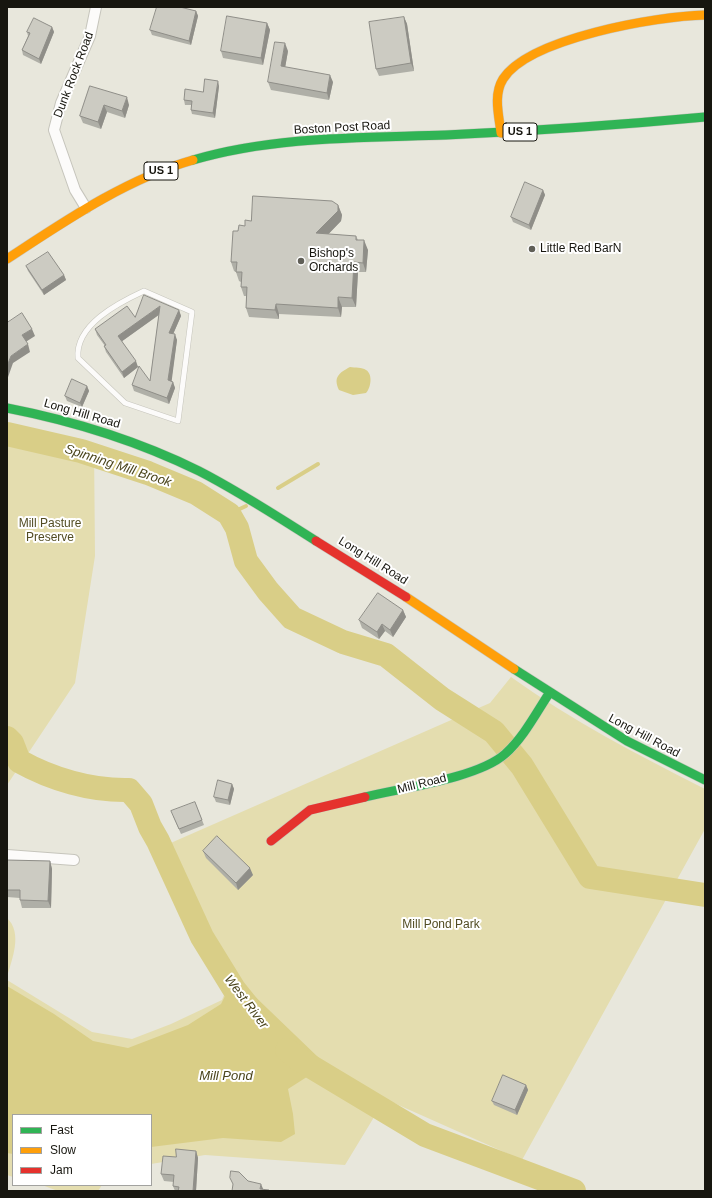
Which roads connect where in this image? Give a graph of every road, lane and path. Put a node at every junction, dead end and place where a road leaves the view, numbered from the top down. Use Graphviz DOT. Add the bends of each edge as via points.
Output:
graph roads {
  1 [pos="96,7"];
  2 [pos="705,15"];
  3 [pos="705,117"];
  4 [pos="502,133"];
  5 [pos="86,208"];
  6 [pos="7,259"];
  7 [pos="7,408"];
  8 [pos="136,408"];
  9 [pos="550,692"];
  10 [pos="705,780"];
  11 [pos="271,841"];
  12 [pos="7,855"];
  13 [pos="74,860"];
  1 -- 5 [label="street, Dunk Rock Road" via="90,36 60,103 54,130 75,190"];
  2 -- 4 [label="street" via="668,17 614,26 534,52 514,66 502,81 497,104"];
  3 -- 4 [label="street, Boston Post Road / US 1"];
  4 -- 5 [label="street, Boston Post Road / US 1" via="302,141 233,149 165,169"];
  5 -- 6 [label="street, Boston Post Road / US 1"];
  7 -- 9 [label="street, Long Hill Road" via="54,417 113,435 161,454 224,484 392,587"];
  8 -- 8 [label="lane" via="178,421 192,312 144,291 123,300 103,314 82,336 77,348 78,358 86,367 125,403"];
  9 -- 10 [label="street, Long Hill Road" via="632,745"];
  9 -- 11 [label="street, Mill Road" via="516,743 490,765 472,772 310,810"];
  12 -- 13 [label="street"];
}
